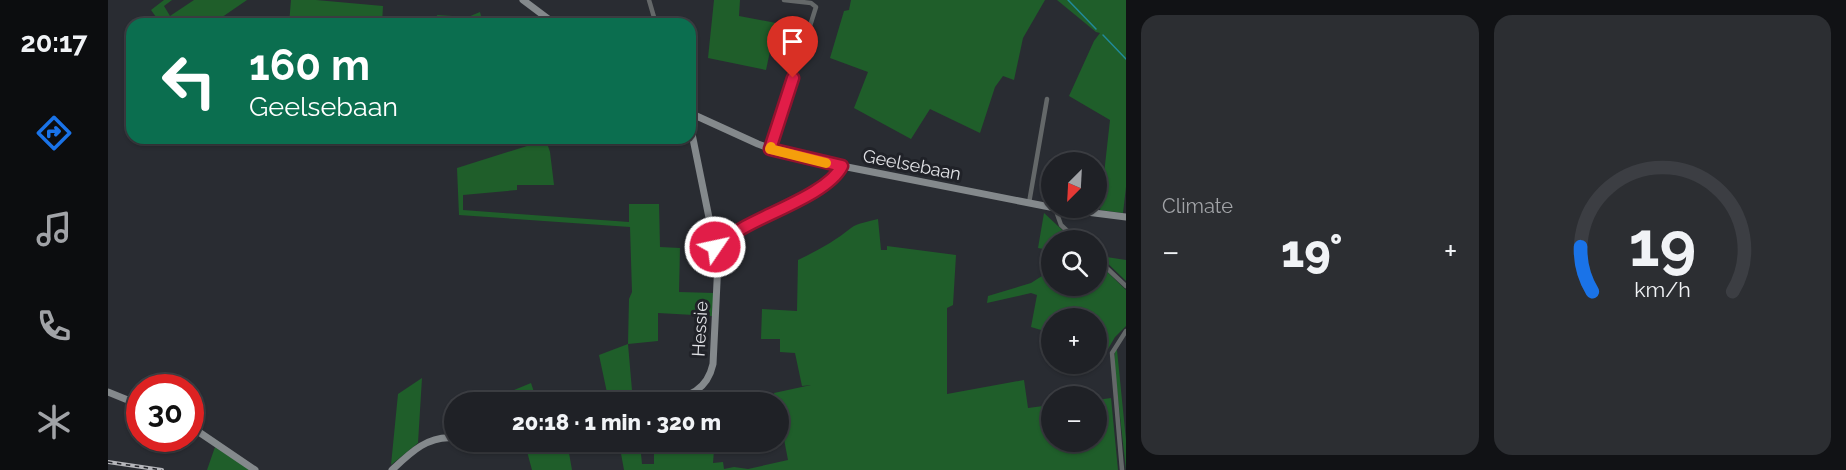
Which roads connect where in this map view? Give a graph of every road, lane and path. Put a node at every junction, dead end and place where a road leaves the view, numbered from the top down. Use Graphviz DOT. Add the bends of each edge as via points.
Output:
graph roads {
  1 [pos="523,0"];
  2 [pos="649,0"];
  3 [pos="784,0"];
  4 [pos="547,18"];
  5 [pos="654,18"];
  6 [pos="1047,99"];
  7 [pos="696,116"];
  8 [pos="694,144"];
  9 [pos="770,149"];
  10 [pos="842,166"];
  11 [pos="1029,203"];
  12 [pos="1041,205"];
  13 [pos="1107,215"];
  14 [pos="1126,217"];
  15 [pos="1058,218"];
  16 [pos="1067,230"];
  17 [pos="715,247"];
  18 [pos="1107,268"];
  19 [pos="1126,286"];
  20 [pos="1126,331"];
  21 [pos="108,392"];
  22 [pos="697,392"];
  23 [pos="126,399"];
  24 [pos="204,435"];
  25 [pos="444,438"];
  26 [pos="255,470"];
  27 [pos="392,470"];
  28 [pos="1122,470"];
  1 -- 4 [label="street"];
  2 -- 5 [label="street"];
  3 -- 9 [label="street" via="816,7"];
  6 -- 11 [label="street"];
  7 -- 9 [label="street, Geelsebaan"];
  8 -- 17 [label="street, Hessie"];
  9 -- 10 [label="street, Geelsebaan"];
  10 -- 11 [label="street, Geelsebaan"];
  10 -- 17 [label="street" via="838,175"];
  11 -- 12 [label="street, Geelsebaan"];
  13 -- 14 [label="street, Geelsebaan"];
  15 -- 16 [label="street"];
  17 -- 22 [label="street, Hessie" via="718,262 712,371"];
  18 -- 19 [label="street"];
  20 -- 28 [label="street" via="1112,352"];
  21 -- 23 [label="street"];
  24 -- 26 [label="street"];
  25 -- 27 [label="street" via="427,442"];
}
